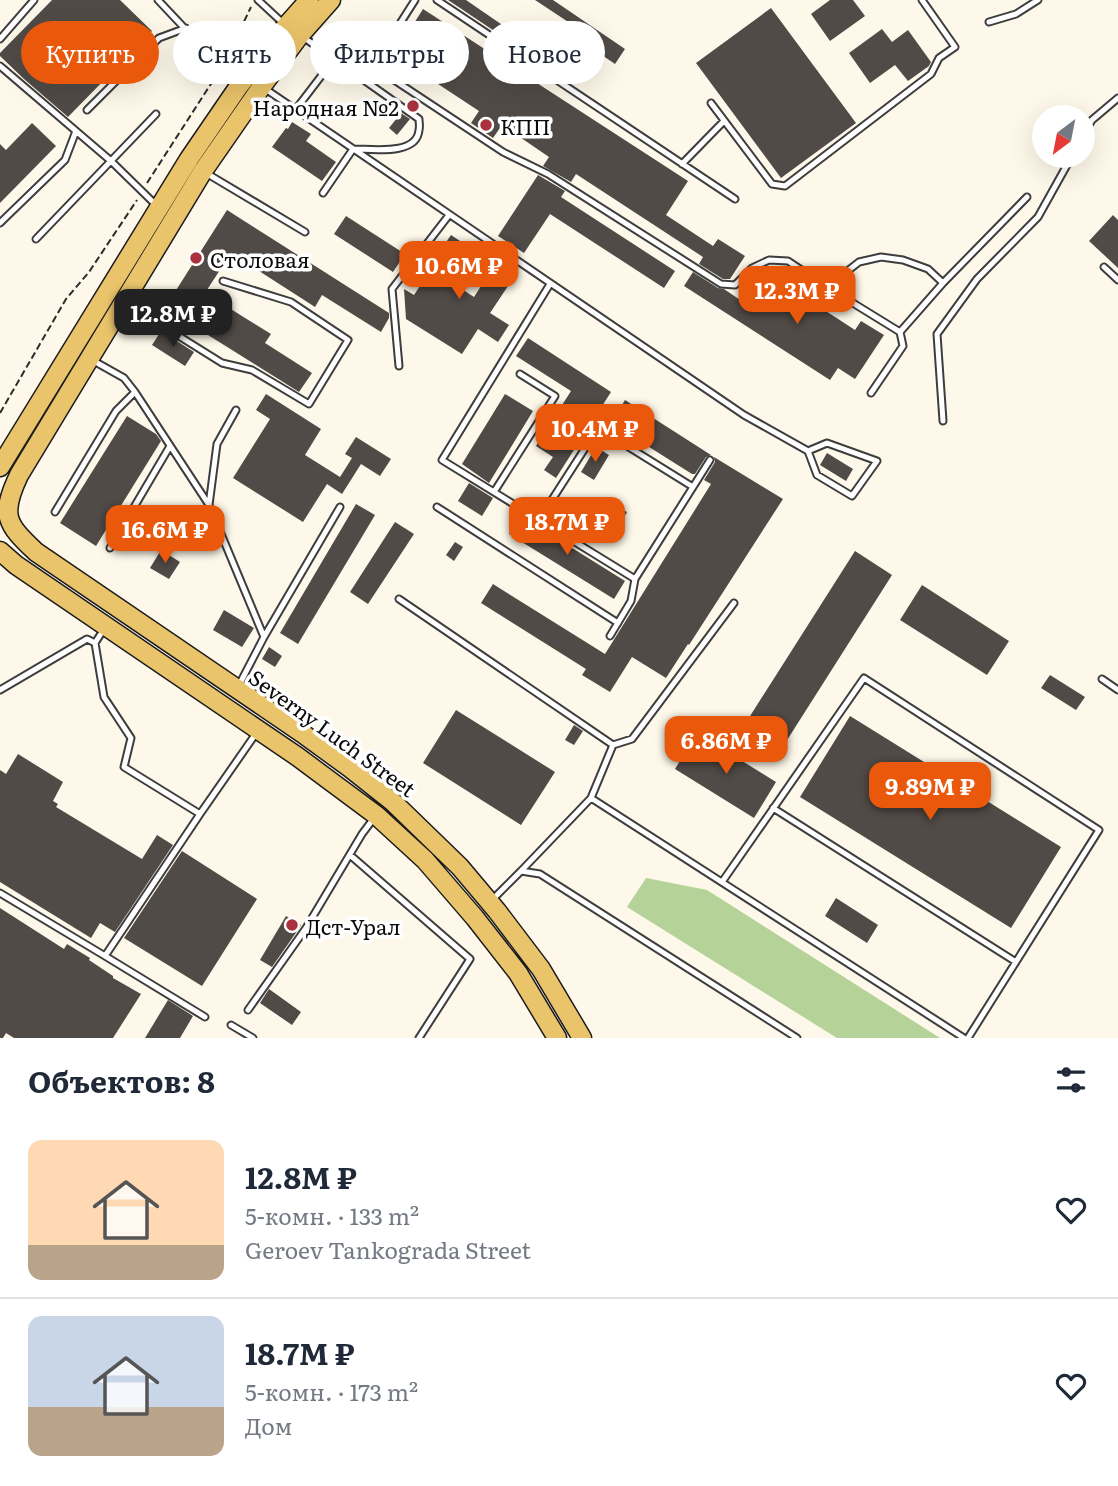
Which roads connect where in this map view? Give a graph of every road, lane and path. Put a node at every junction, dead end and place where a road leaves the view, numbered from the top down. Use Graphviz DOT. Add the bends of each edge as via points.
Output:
graph roads {
  1 [pos="34,0"];
  2 [pos="158,0"];
  3 [pos="256,0"];
  4 [pos="309,0"];
  5 [pos="331,0"];
  6 [pos="415,0"];
  7 [pos="437,0"];
  8 [pos="922,0"];
  9 [pos="1038,0"];
  10 [pos="179,21"];
  11 [pos="245,21"];
  12 [pos="281,21"];
  13 [pos="402,21"];
  14 [pos="989,22"];
  15 [pos="296,25"];
  16 [pos="296,29"];
  17 [pos="173,33"];
  18 [pos="0,39"];
  19 [pos="0,66"];
  20 [pos="211,84"];
  21 [pos="315,84"];
  22 [pos="371,84"];
  23 [pos="400,84"];
  24 [pos="239,86"];
  25 [pos="261,86"];
  26 [pos="1118,98"];
  27 [pos="711,103"];
  28 [pos="296,109"];
  29 [pos="87,110"];
  30 [pos="156,114"];
  31 [pos="1096,117"];
  32 [pos="724,121"];
  33 [pos="76,131"];
  34 [pos="353,149"];
  35 [pos="111,161"];
  36 [pos="682,164"];
  37 [pos="1065,168"];
  38 [pos="203,171"];
  39 [pos="142,192"];
  40 [pos="323,193"];
  41 [pos="1027,197"];
  42 [pos="735,199"];
  43 [pos="159,209"];
  44 [pos="449,215"];
  45 [pos="0,223"];
  46 [pos="305,232"];
  47 [pos="36,239"];
  48 [pos="1104,267"];
  49 [pos="1118,280"];
  50 [pos="223,281"];
  51 [pos="943,283"];
  52 [pos="550,284"];
  53 [pos="827,287"];
  54 [pos="123,302"];
  55 [pos="900,332"];
  56 [pos="89,359"];
  57 [pos="399,366"];
  58 [pos="520,374"];
  59 [pos="135,392"];
  60 [pos="871,393"];
  61 [pos="236,410"];
  62 [pos="0,412"];
  63 [pos="943,422"];
  64 [pos="170,446"];
  65 [pos="4,449"];
  66 [pos="808,451"];
  67 [pos="710,460"];
  68 [pos="0,467"];
  69 [pos="693,486"];
  70 [pos="494,492"];
  71 [pos="209,505"];
  72 [pos="340,507"];
  73 [pos="437,507"];
  74 [pos="55,512"];
  75 [pos="539,520"];
  76 [pos="110,548"];
  77 [pos="0,551"];
  78 [pos="635,579"];
  79 [pos="399,599"];
  80 [pos="734,603"];
  81 [pos="618,623"];
  82 [pos="106,626"];
  83 [pos="610,636"];
  84 [pos="264,637"];
  85 [pos="95,643"];
  86 [pos="1102,679"];
  87 [pos="0,690"];
  88 [pos="237,690"];
  89 [pos="1118,690"];
  90 [pos="258,730"];
  91 [pos="613,745"];
  92 [pos="591,799"];
  93 [pos="773,808"];
  94 [pos="200,814"];
  95 [pos="376,815"];
  96 [pos="349,855"];
  97 [pos="520,871"];
  98 [pos="722,882"];
  99 [pos="0,893"];
  100 [pos="490,902"];
  101 [pos="105,956"];
  102 [pos="1016,962"];
  103 [pos="248,1010"];
  104 [pos="205,1017"];
  105 [pos="231,1025"];
  106 [pos="253,1038"];
  107 [pos="419,1038"];
  108 [pos="557,1038"];
  109 [pos="582,1038"];
  110 [pos="797,1038"];
  111 [pos="966,1038"];
  1 -- 18 [label="lane"];
  2 -- 10 [label="lane"];
  3 -- 11 [label="path"];
  3 -- 12 [label="lane"];
  4 -- 15 [label="main road"];
  5 -- 16 [label="main road"];
  6 -- 13 [label="lane"];
  7 -- 36 [label="lane"];
  8 -- 32 [label="lane" via="955,47 939,58 931,74 785,186 772,184"];
  9 -- 14 [label="lane" via="1016,14"];
  17 -- 29 [label="lane" via="159,38"];
  19 -- 33 [label="lane"];
  20 -- 39 [label="path"];
  21 -- 28 [label="lane"];
  22 -- 34 [label="lane" via="419,118 420,133 412,144 399,149"];
  23 -- 53 [label="lane" via="720,284 735,285 752,268 769,260 789,261"];
  24 -- 43 [label="main road"];
  25 -- 28 [label="lane"];
  25 -- 38 [label="main road"];
  26 -- 31 [label="lane"];
  27 -- 32 [label="lane"];
  28 -- 34 [label="lane"];
  30 -- 35 [label="lane"];
  32 -- 36 [label="lane"];
  33 -- 35 [label="lane"];
  33 -- 45 [label="lane" via="65,160"];
  34 -- 40 [label="lane"];
  34 -- 44 [label="lane"];
  35 -- 39 [label="lane"];
  35 -- 47 [label="lane"];
  36 -- 42 [label="lane"];
  37 -- 63 [label="lane" via="1038,217 977,279 937,334"];
  38 -- 46 [label="lane"];
  38 -- 54 [label="main road"];
  39 -- 43 [label="lane"];
  39 -- 62 [label="path" via="66,299"];
  41 -- 51 [label="lane"];
  43 -- 65 [label="main road"];
  44 -- 52 [label="lane"];
  44 -- 57 [label="lane" via="392,289"];
  48 -- 49 [label="lane"];
  50 -- 54 [label="lane" via="291,302 348,340 309,404 251,370 222,363"];
  51 -- 53 [label="lane" via="928,269 881,257 859,262"];
  51 -- 55 [label="lane"];
  52 -- 66 [label="lane" via="744,415"];
  52 -- 70 [label="lane" via="443,460"];
  53 -- 55 [label="lane"];
  54 -- 56 [label="main road"];
  55 -- 60 [label="lane" via="903,346"];
  56 -- 59 [label="lane" via="124,378"];
  56 -- 88 [label="main road, Severny Luch Street" via="19,475 7,515 16,533 36,552"];
  58 -- 70 [label="lane" via="555,396"];
  59 -- 64 [label="lane"];
  59 -- 74 [label="lane" via="116,411"];
  61 -- 71 [label="lane" via="217,444"];
  64 -- 71 [label="lane"];
  64 -- 76 [label="lane"];
  65 -- 68 [label="main road"];
  66 -- 66 [label="lane" via="827,443 877,461 852,496 817,475"];
  67 -- 69 [label="lane"];
  69 -- 75 [label="lane" via="598,428"];
  69 -- 78 [label="lane"];
  70 -- 75 [label="lane"];
  71 -- 84 [label="lane"];
  72 -- 84 [label="lane"];
  73 -- 81 [label="lane"];
  75 -- 78 [label="lane"];
  77 -- 82 [label="main road, Severny Luch Street"];
  78 -- 81 [label="lane" via="631,601"];
  79 -- 91 [label="lane"];
  80 -- 91 [label="lane" via="632,739"];
  81 -- 83 [label="lane"];
  82 -- 85 [label="lane"];
  82 -- 90 [label="main road, Severny Luch Street"];
  84 -- 88 [label="lane"];
  85 -- 87 [label="lane" via="87,639"];
  85 -- 94 [label="lane" via="104,697 131,738 124,766"];
  86 -- 89 [label="lane"];
  88 -- 100 [label="main road, Severny Luch Street" via="393,802"];
  90 -- 94 [label="lane"];
  90 -- 95 [label="main road, Severny Luch Street"];
  91 -- 92 [label="lane"];
  92 -- 97 [label="lane"];
  92 -- 98 [label="lane"];
  93 -- 98 [label="lane"];
  93 -- 102 [label="lane"];
  93 -- 102 [label="lane" via="864,678 1099,830"];
  94 -- 101 [label="lane"];
  95 -- 96 [label="lane"];
  95 -- 108 [label="main road, Severny Luch Street" via="425,860 475,918 518,973"];
  96 -- 103 [label="lane" via="306,928"];
  96 -- 107 [label="lane" via="470,959"];
  97 -- 100 [label="lane"];
  97 -- 110 [label="lane" via="540,874"];
  98 -- 111 [label="lane"];
  99 -- 101 [label="lane"];
  100 -- 109 [label="main road, Severny Luch Street" via="541,969"];
  101 -- 104 [label="lane"];
  102 -- 111 [label="lane"];
  105 -- 106 [label="lane"];
}
